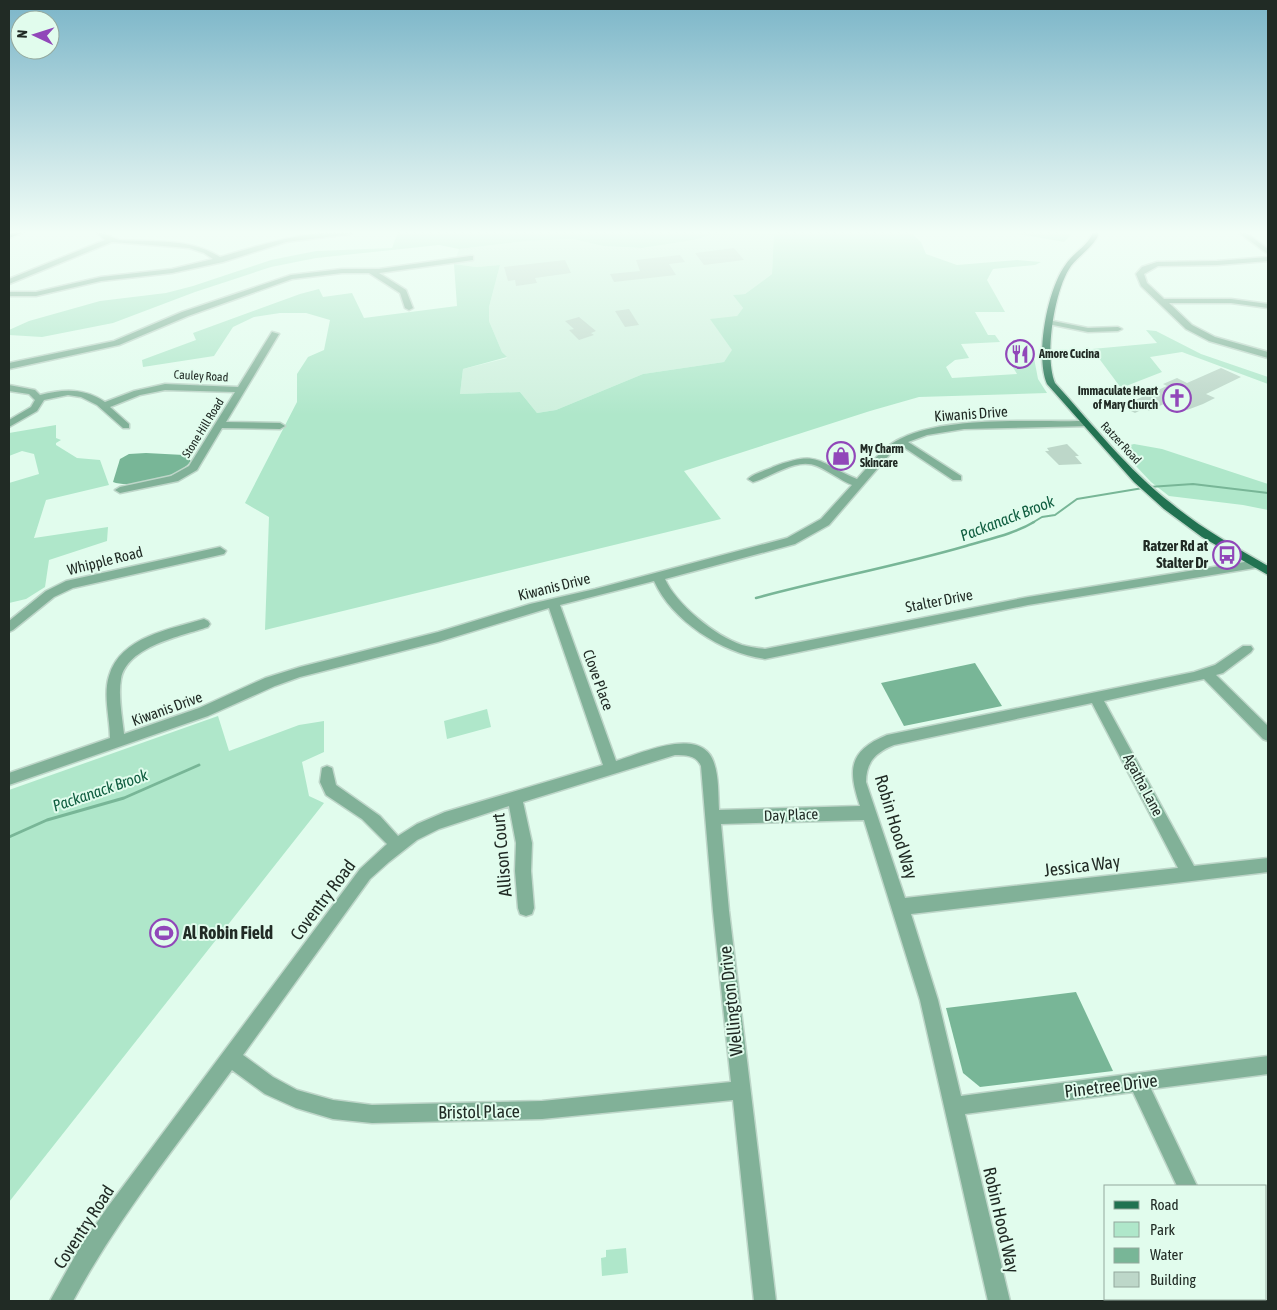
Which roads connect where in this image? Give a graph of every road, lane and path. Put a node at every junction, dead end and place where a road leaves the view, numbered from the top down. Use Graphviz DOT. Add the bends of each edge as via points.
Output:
graph roads {
  1 [pos="42,293"];
  2 [pos="244,293"];
  3 [pos="403,293"];
  4 [pos="1058,293"];
  5 [pos="1154,293"];
  6 [pos="9,294"];
  7 [pos="1162,301"];
  8 [pos="1268,306"];
  9 [pos="409,308"];
  10 [pos="1051,322"];
  11 [pos="1118,329"];
  12 [pos="275,334"];
  13 [pos="1268,355"];
  14 [pos="9,366"];
  15 [pos="9,388"];
  16 [pos="241,390"];
  17 [pos="40,398"];
  18 [pos="104,406"];
  19 [pos="9,424"];
  20 [pos="1085,424"];
  21 [pos="220,425"];
  22 [pos="126,426"];
  23 [pos="280,426"];
  24 [pos="902,442"];
  25 [pos="957,478"];
  26 [pos="753,479"];
  27 [pos="859,484"];
  28 [pos="120,490"];
  29 [pos="220,551"];
  30 [pos="1257,564"];
  31 [pos="1268,571"];
  32 [pos="658,577"];
  33 [pos="553,603"];
  34 [pos="204,624"];
  35 [pos="9,627"];
  36 [pos="1247,649"];
  37 [pos="1207,674"];
  38 [pos="1095,697"];
  39 [pos="1268,735"];
  40 [pos="117,742"];
  41 [pos="651,757"];
  42 [pos="612,769"];
  43 [pos="327,772"];
  44 [pos="9,779"];
  45 [pos="515,798"];
  46 [pos="870,813"];
  47 [pos="712,817"];
  48 [pos="396,845"];
  49 [pos="1268,865"];
  50 [pos="1190,874"];
  51 [pos="900,907"];
  52 [pos="526,908"];
  53 [pos="231,1058"];
  54 [pos="1268,1065"];
  55 [pos="1138,1082"];
  56 [pos="741,1090"];
  57 [pos="954,1106"];
  58 [pos="1187,1185"];
  59 [pos="61,1301"];
  60 [pos="765,1301"];
  61 [pos="999,1301"];
  1 -- 6 [label="street"];
  2 -- 14 [label="street" via="116,343"];
  3 -- 9 [label="street"];
  4 -- 10 [label="main road, Ratzer Road"];
  5 -- 7 [label="street"];
  7 -- 8 [label="street" via="1231,301"];
  7 -- 13 [label="street" via="1183,323 1197,332"];
  10 -- 11 [label="street" via="1088,330"];
  10 -- 20 [label="main road, Ratzer Road" via="1044,360 1048,380"];
  12 -- 16 [label="street, Stone Hill Road"];
  15 -- 17 [label="street" via="32,392"];
  16 -- 18 [label="street, Cauley Road" via="156,388"];
  16 -- 21 [label="street, Stone Hill Road"];
  17 -- 18 [label="street" via="77,392"];
  17 -- 19 [label="street" via="34,409"];
  18 -- 22 [label="street"];
  20 -- 24 [label="street, Kiwanis Drive" via="950,428 925,432"];
  20 -- 30 [label="main road, Ratzer Road" via="1146,488 1206,534"];
  21 -- 23 [label="street"];
  21 -- 28 [label="street, Stone Hill Road" via="188,472 165,482"];
  24 -- 25 [label="street"];
  24 -- 27 [label="street, Kiwanis Drive" via="887,452"];
  26 -- 27 [label="street" via="795,462 807,461 819,463"];
  27 -- 32 [label="street, Kiwanis Drive" via="834,514 806,534 775,546"];
  29 -- 35 [label="street, Whipple Road" via="70,584 50,594"];
  30 -- 31 [label="main road, Ratzer Road"];
  30 -- 32 [label="street, Stalter Drive" via="1028,601 765,654 742,651 723,643 670,599"];
  32 -- 33 [label="street, Kiwanis Drive"];
  33 -- 40 [label="street, Kiwanis Drive" via="300,672 203,712"];
  33 -- 42 [label="street, Clove Place"];
  34 -- 40 [label="street" via="147,643 122,663 115,678"];
  36 -- 37 [label="street, Robin Hood Way"];
  37 -- 38 [label="street, Robin Hood Way"];
  37 -- 39 [label="street"];
  38 -- 46 [label="street, Robin Hood Way" via="892,738 881,743 865,755 858,773"];
  38 -- 50 [label="street, Agatha Lane"];
  40 -- 44 [label="street, Kiwanis Drive"];
  41 -- 42 [label="street, Coventry Road"];
  41 -- 47 [label="street, Wellington Drive" via="684,749 704,757 708,766"];
  42 -- 45 [label="street, Coventry Road"];
  43 -- 48 [label="street" via="331,790 378,822"];
  45 -- 48 [label="street, Coventry Road" via="427,826"];
  45 -- 52 [label="street, Allison Court" via="524,843"];
  46 -- 47 [label="street, Day Place"];
  46 -- 51 [label="street, Robin Hood Way"];
  47 -- 56 [label="street, Wellington Drive"];
  48 -- 53 [label="street, Coventry Road" via="366,874"];
  49 -- 50 [label="street, Jessica Way"];
  50 -- 51 [label="street, Jessica Way"];
  51 -- 57 [label="street, Robin Hood Way" via="929,1000"];
  53 -- 56 [label="street, Bristol Place" via="272,1088 294,1098 327,1108 372,1114 542,1110"];
  53 -- 59 [label="street, Coventry Road" via="114,1215 87,1254"];
  54 -- 55 [label="street, Pinetree Drive"];
  55 -- 57 [label="street, Pinetree Drive"];
  55 -- 58 [label="street"];
  56 -- 60 [label="street, Wellington Drive"];
  57 -- 61 [label="street, Robin Hood Way"];
}
